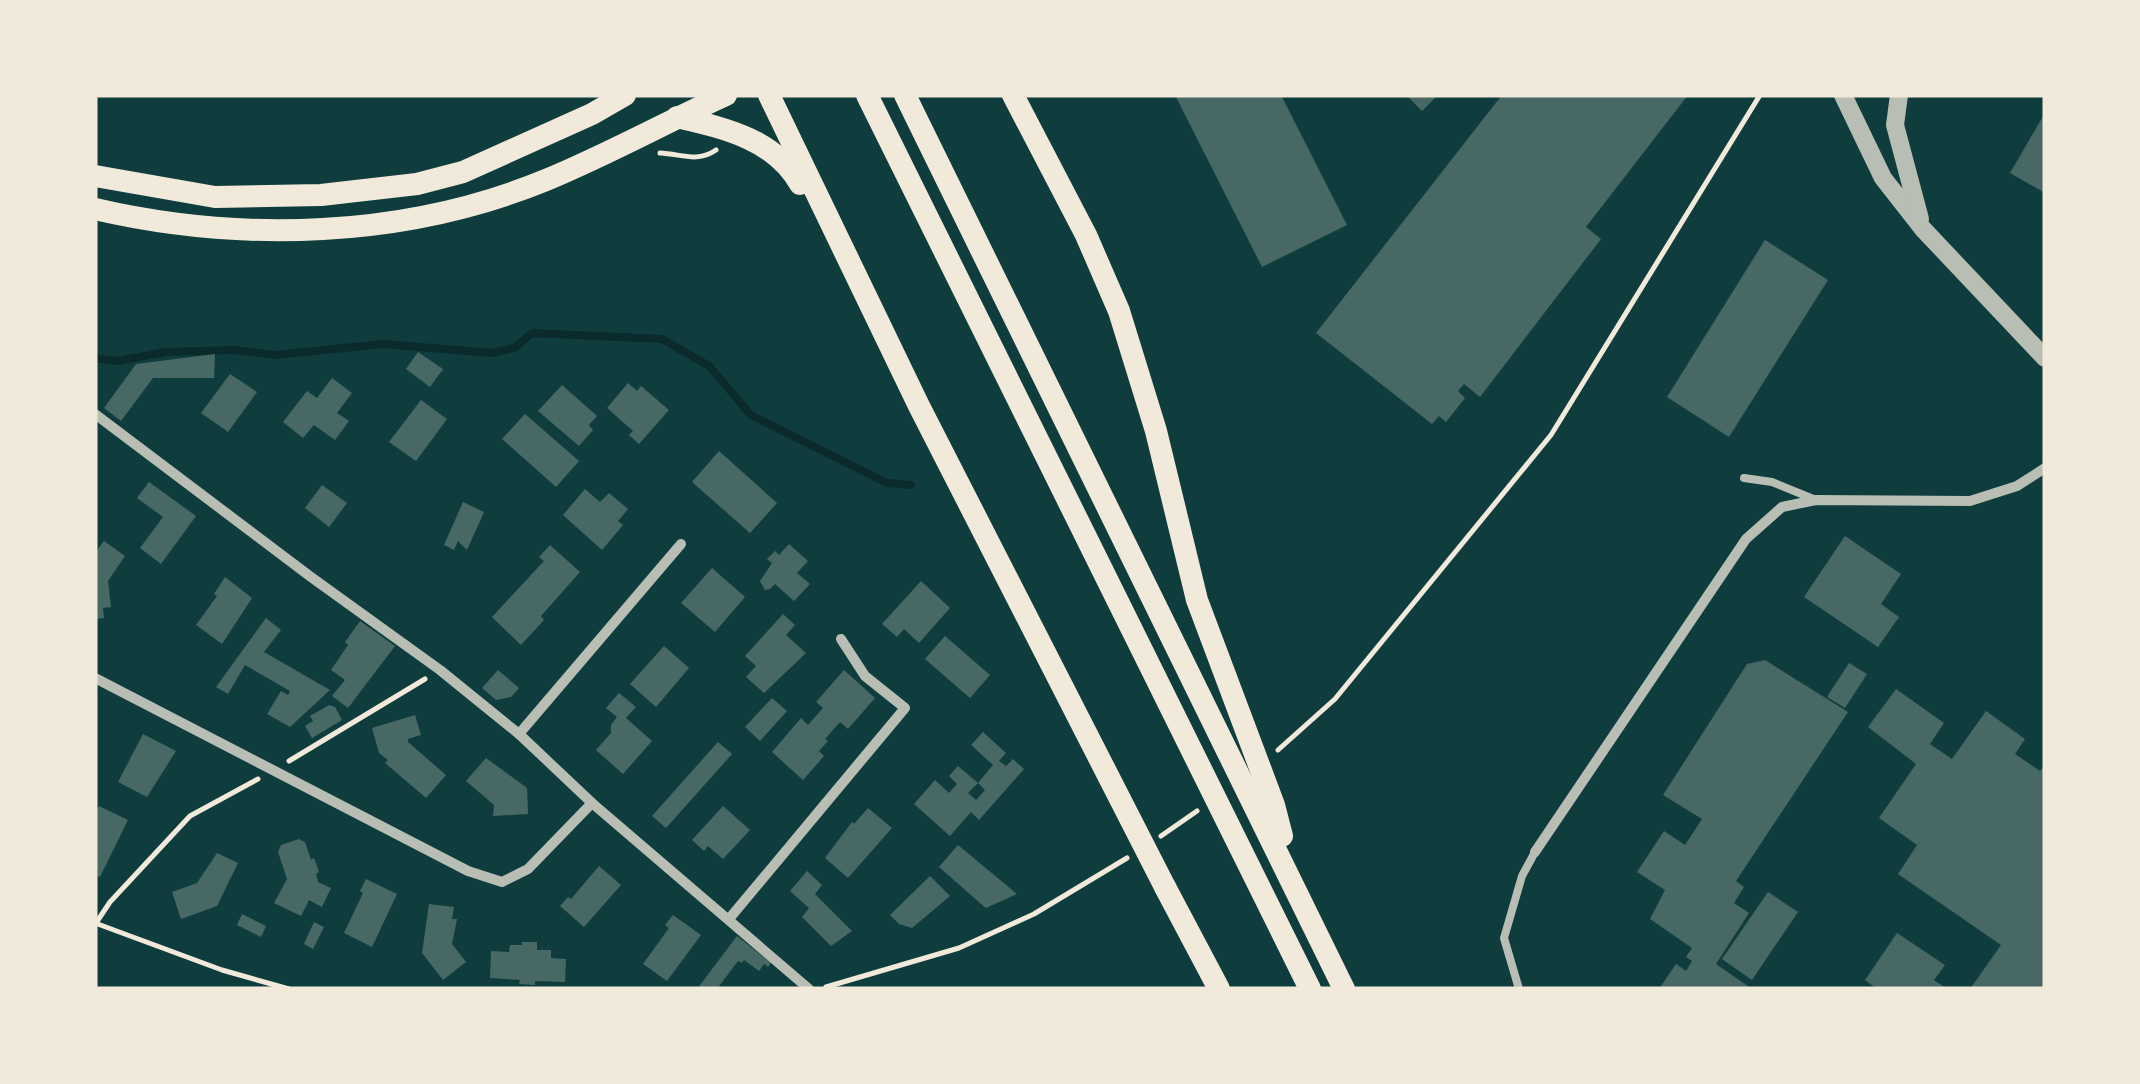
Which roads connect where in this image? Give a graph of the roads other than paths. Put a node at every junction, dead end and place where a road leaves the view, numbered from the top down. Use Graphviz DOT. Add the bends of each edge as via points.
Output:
graph roads {
  1 [pos="625,95"];
  2 [pos="726,95"];
  3 [pos="768,95"];
  4 [pos="905,95"];
  5 [pos="1012,95"];
  6 [pos="1844,95"];
  7 [pos="1899,95"];
  8 [pos="868,97"];
  9 [pos="676,117"];
  10 [pos="95,176"];
  11 [pos="95,209"];
  12 [pos="1923,229"];
  13 [pos="881,326"];
  14 [pos="2045,358"];
  15 [pos="95,414"];
  16 [pos="2045,468"];
  17 [pos="1744,478"];
  18 [pos="1816,500"];
  19 [pos="681,544"];
  20 [pos="840,639"];
  21 [pos="95,678"];
  22 [pos="520,734"];
  23 [pos="592,802"];
  24 [pos="1266,810"];
  25 [pos="1535,852"];
  26 [pos="729,918"];
  27 [pos="809,989"];
  28 [pos="1216,989"];
  29 [pos="1310,989"];
  30 [pos="1344,989"];
  31 [pos="1519,989"];
  1 -- 10 [label="main road" via="463,172 400,186 215,197"];
  2 -- 9 [label="main road"];
  3 -- 13 [label="main road"];
  4 -- 24 [label="main road" via="1219,732"];
  5 -- 24 [label="main road" via="1119,311 1197,600"];
  6 -- 12 [label="street" via="1883,178"];
  7 -- 12 [label="street" via="1895,125"];
  8 -- 29 [label="main road"];
  9 -- 11 [label="main road" via="546,180 381,224 210,230"];
  9 -- 13 [label="main road" via="756,141 791,168"];
  12 -- 14 [label="street"];
  13 -- 28 [label="main road"];
  15 -- 22 [label="street"];
  16 -- 18 [label="street" via="2017,486 1970,501"];
  17 -- 18 [label="lane"];
  18 -- 25 [label="street" via="1782,507 1746,539"];
  19 -- 22 [label="street"];
  20 -- 26 [label="street" via="866,676 905,708"];
  21 -- 23 [label="street" via="468,871 502,882 528,869"];
  22 -- 23 [label="street"];
  23 -- 26 [label="street"];
  24 -- 30 [label="main road"];
  25 -- 31 [label="lane" via="1504,938"];
  26 -- 27 [label="street"];
}
